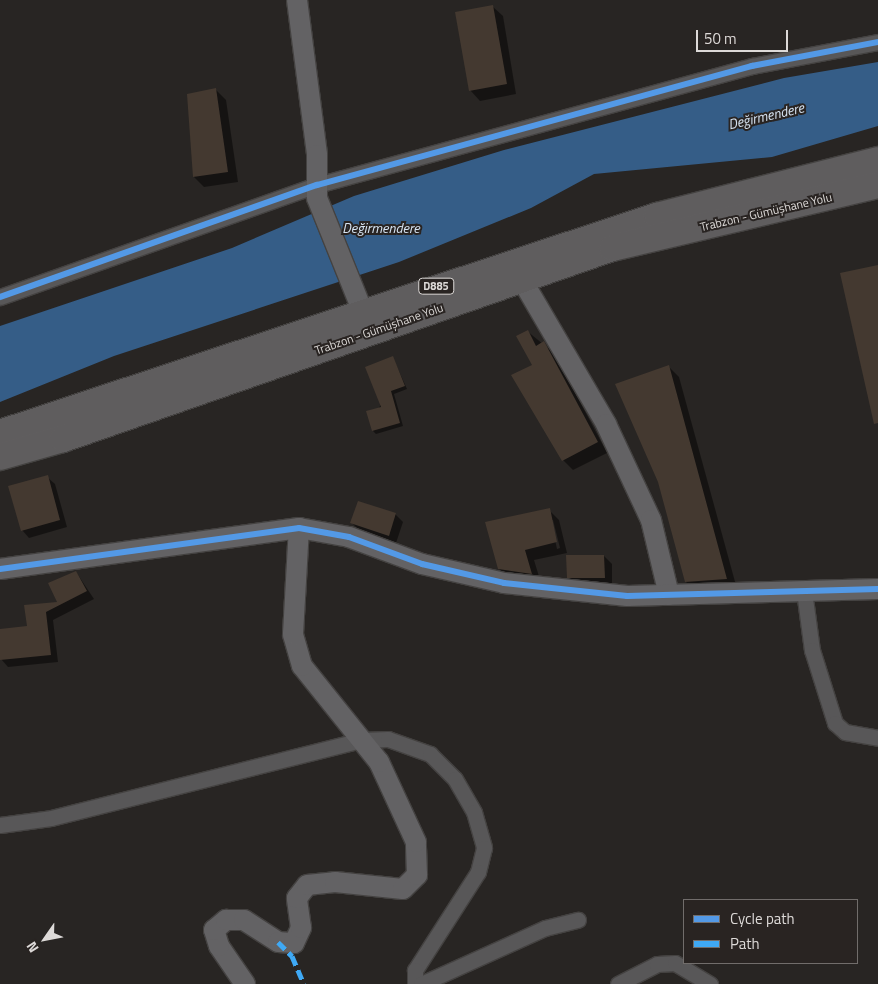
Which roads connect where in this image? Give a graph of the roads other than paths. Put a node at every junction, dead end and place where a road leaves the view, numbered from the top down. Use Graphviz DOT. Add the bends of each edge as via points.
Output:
graph roads {
  1 [pos="297,0"];
  2 [pos="878,42"];
  3 [pos="878,160"];
  4 [pos="878,185"];
  5 [pos="317,191"];
  6 [pos="522,280"];
  7 [pos="0,297"];
  8 [pos="358,303"];
  9 [pos="0,433"];
  10 [pos="0,457"];
  11 [pos="299,528"];
  12 [pos="0,569"];
  13 [pos="878,589"];
  14 [pos="804,591"];
  15 [pos="669,595"];
  16 [pos="878,738"];
  17 [pos="362,740"];
  18 [pos="0,825"];
  19 [pos="578,920"];
  20 [pos="245,984"];
  21 [pos="415,984"];
  22 [pos="421,984"];
  23 [pos="618,984"];
  24 [pos="710,984"];
  1 -- 5 [label="street" via="317,155"];
  2 -- 5 [label="street" via="752,66"];
  3 -- 8 [label="highway, Trabzon - Gümüşhane Yolu / D885" via="656,216"];
  4 -- 6 [label="highway, Trabzon - Gümüşhane Yolu / D885" via="612,248"];
  5 -- 7 [label="street"];
  5 -- 8 [label="street"];
  6 -- 10 [label="highway, Trabzon - Gümüşhane Yolu / D885"];
  6 -- 15 [label="street" via="606,424 651,520"];
  8 -- 9 [label="highway, Trabzon - Gümüşhane Yolu / D885"];
  11 -- 12 [label="street"];
  11 -- 15 [label="street" via="349,537 422,564 504,583 627,596"];
  11 -- 17 [label="street" via="293,634 302,666"];
  13 -- 14 [label="street"];
  14 -- 15 [label="street"];
  14 -- 16 [label="street" via="812,650 835,723 845,732"];
  17 -- 18 [label="street" via="51,818"];
  17 -- 20 [label="street" via="379,762 416,842 417,875 403,889 334,882 307,886 297,898 301,928 294,943 278,942 244,920 226,920 214,930 219,946"];
  17 -- 21 [label="street" via="388,739 430,754 455,779 474,812 484,848 478,872 415,970"];
  19 -- 22 [label="street" via="545,928"];
  23 -- 24 [label="street" via="657,964 675,963"];
}
